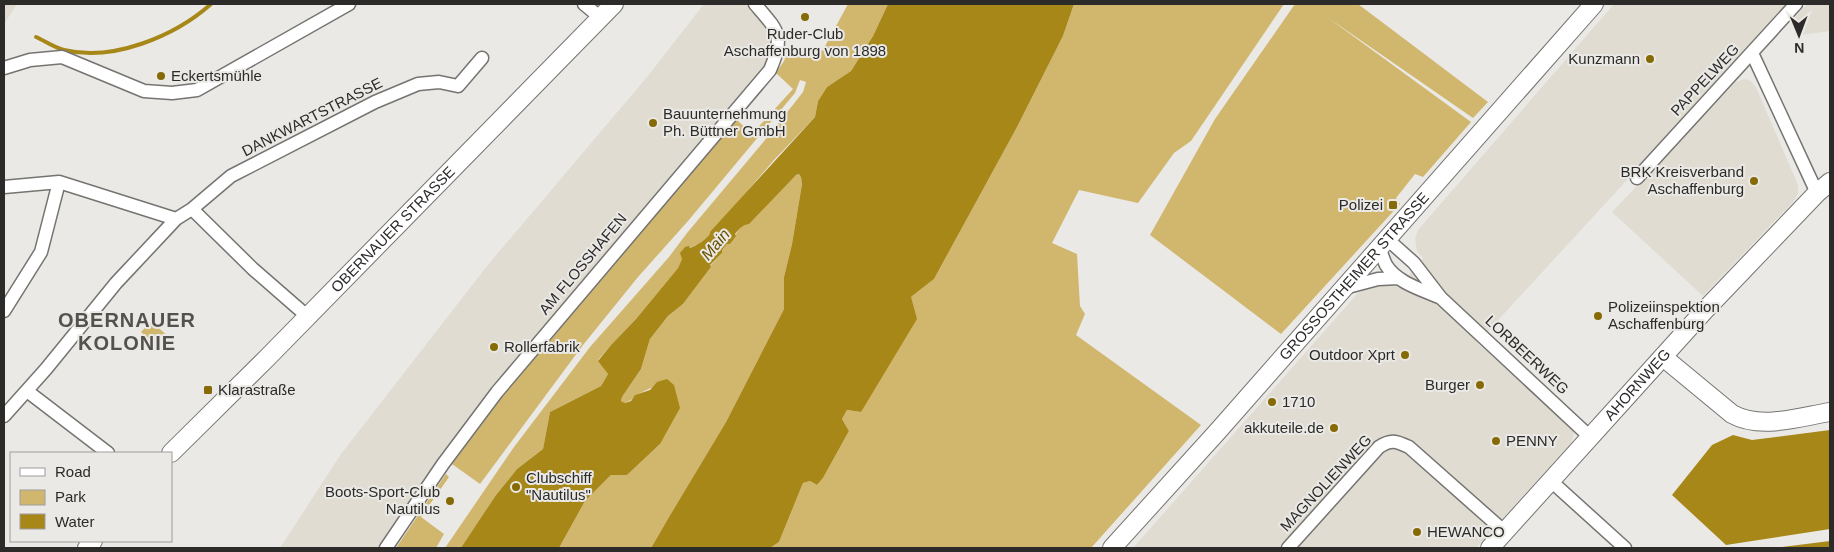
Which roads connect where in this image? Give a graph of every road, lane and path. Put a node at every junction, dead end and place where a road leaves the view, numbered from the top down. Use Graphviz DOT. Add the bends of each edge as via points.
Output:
graph roads {
  1 [pos="348,4"];
  2 [pos="584,4"];
  3 [pos="614,4"];
  4 [pos="755,4"];
  5 [pos="1594,4"];
  6 [pos="1796,4"];
  7 [pos="601,18"];
  8 [pos="1752,53"];
  9 [pos="482,58"];
  10 [pos="4,68"];
  11 [pos="1637,178"];
  12 [pos="59,182"];
  13 [pos="4,187"];
  14 [pos="1824,188"];
  15 [pos="192,209"];
  16 [pos="176,219"];
  17 [pos="1383,242"];
  18 [pos="1399,278"];
  19 [pos="1344,288"];
  20 [pos="1441,298"];
  21 [pos="4,311"];
  22 [pos="307,316"];
  23 [pos="1663,357"];
  24 [pos="28,392"];
  25 [pos="1830,412"];
  26 [pos="5,413"];
  27 [pos="1589,436"];
  28 [pos="107,452"];
  29 [pos="172,453"];
  30 [pos="1551,481"];
  31 [pos="1505,532"];
  32 [pos="386,548"];
  33 [pos="1112,548"];
  34 [pos="1288,548"];
  35 [pos="1490,548"];
  36 [pos="1625,548"];
  1 -- 10 [label="street" via="196,90 172,93 144,91 62,57 30,60"];
  2 -- 7 [label="street"];
  3 -- 7 [label="main road, OBERNAUER STRASSE"];
  4 -- 32 [label="street, AM FLOSSHAFEN" via="775,27 778,36 777,54 770,70 497,392"];
  5 -- 17 [label="main road, GROSSOSTHEIMER STRASSE"];
  6 -- 8 [label="street, PAPPELWEG"];
  7 -- 22 [label="main road, OBERNAUER STRASSE"];
  8 -- 11 [label="street, PAPPELWEG"];
  8 -- 14 [label="street"];
  9 -- 15 [label="street, DANKWARTSTRASSE" via="458,86 439,82 418,84 375,102 231,176"];
  12 -- 13 [label="street"];
  12 -- 16 [label="street"];
  12 -- 21 [label="street" via="41,252"];
  14 -- 23 [label="main road, AHORNWEG"];
  15 -- 16 [label="street, DANKWARTSTRASSE"];
  15 -- 22 [label="street" via="253,270"];
  16 -- 24 [label="street, DANKWARTSTRASSE" via="116,283"];
  17 -- 18 [label="street, LORBEERWEG" via="1385,264"];
  17 -- 19 [label="main road, GROSSOSTHEIMER STRASSE"];
  17 -- 20 [label="street, LORBEERWEG" via="1414,263"];
  18 -- 19 [label="street" via="1378,279"];
  18 -- 20 [label="street, LORBEERWEG"];
  19 -- 33 [label="main road, GROSSOSTHEIMER STRASSE"];
  20 -- 27 [label="street, LORBEERWEG"];
  22 -- 29 [label="main road, OBERNAUER STRASSE"];
  23 -- 25 [label="main road" via="1742,420 1771,422"];
  23 -- 27 [label="main road, AHORNWEG"];
  24 -- 26 [label="street, DANKWARTSTRASSE"];
  24 -- 28 [label="street"];
  27 -- 30 [label="main road, AHORNWEG"];
  30 -- 31 [label="main road, AHORNWEG"];
  30 -- 36 [label="street"];
  31 -- 34 [label="street, MAGNOLIENWEG" via="1409,447 1388,441"];
  31 -- 35 [label="main road, AHORNWEG"];
}
